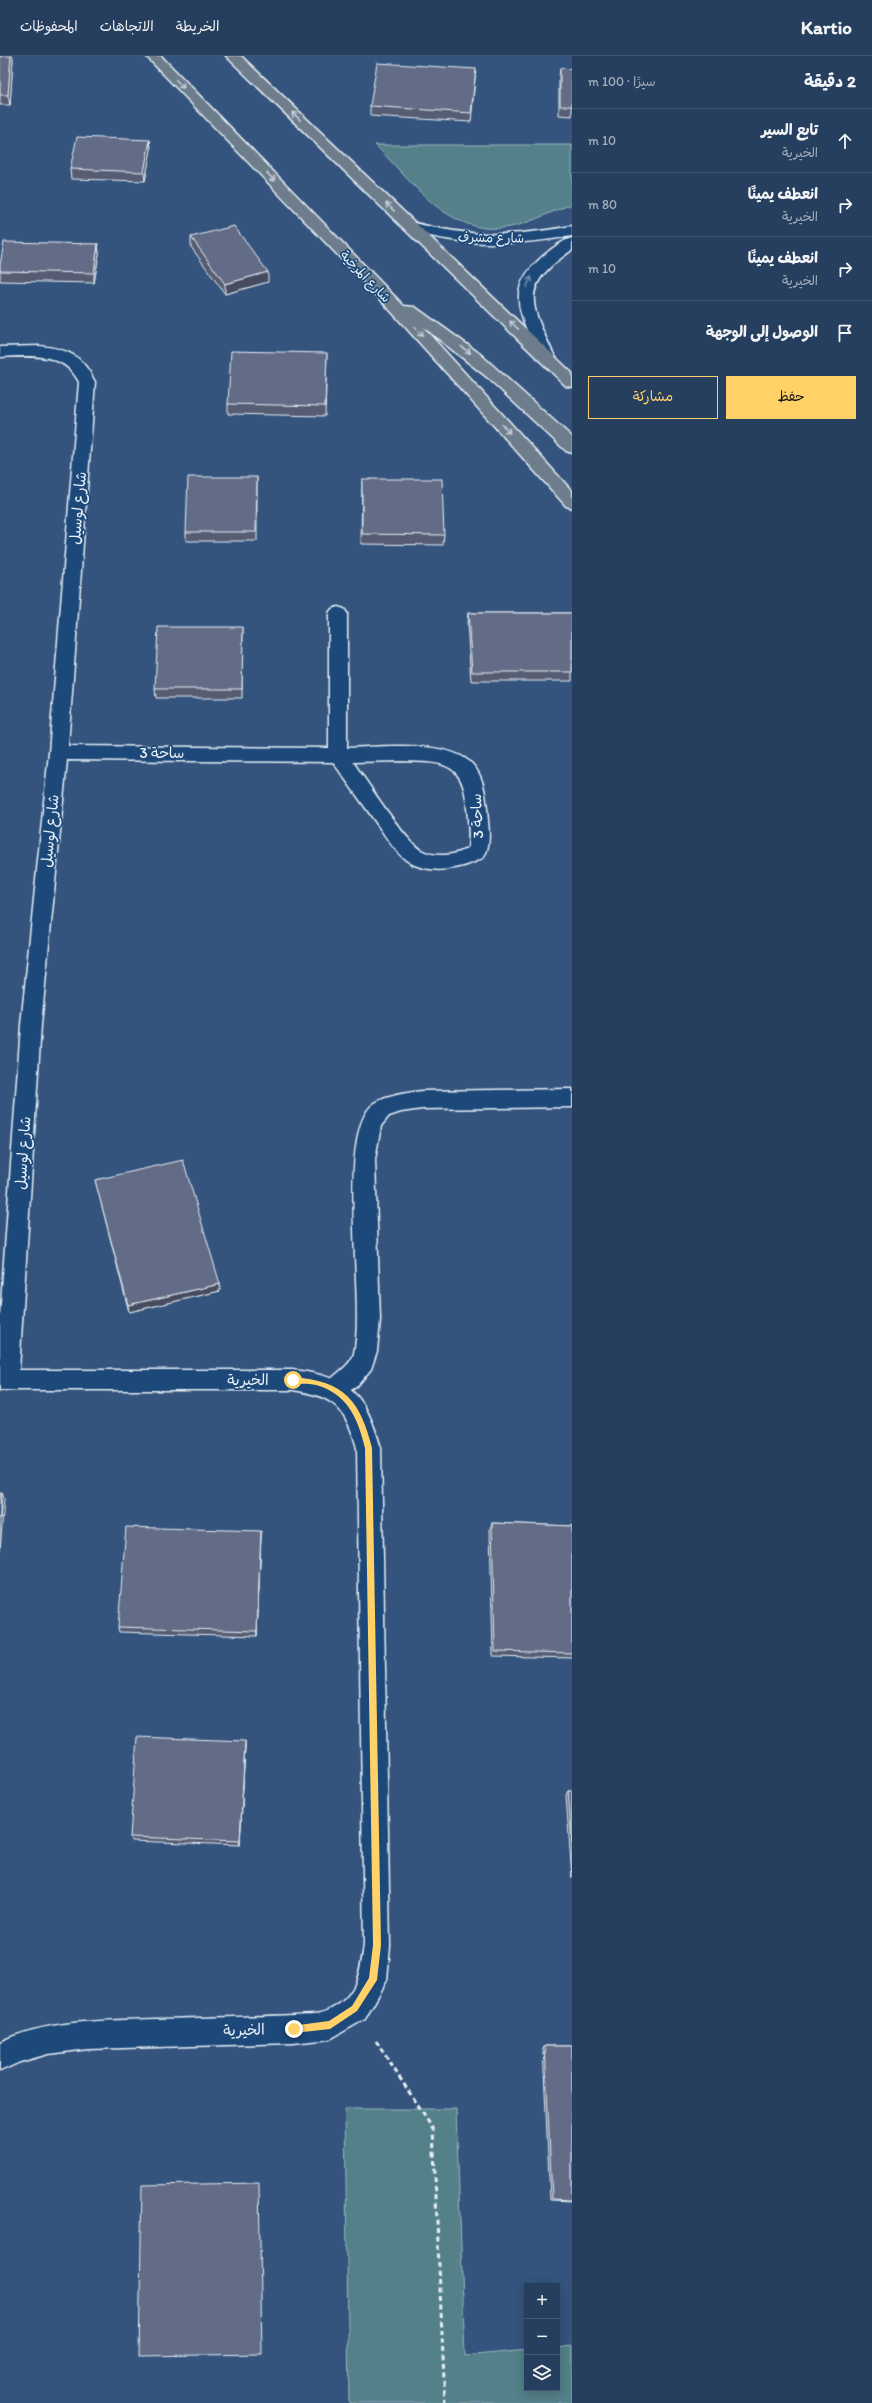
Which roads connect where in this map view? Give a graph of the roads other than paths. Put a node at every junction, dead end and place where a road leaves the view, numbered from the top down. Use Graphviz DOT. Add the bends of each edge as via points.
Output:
graph roads {
  1 [pos="153,56"];
  2 [pos="233,56"];
  3 [pos="411,227"];
  4 [pos="572,231"];
  5 [pos="572,243"];
  6 [pos="387,297"];
  7 [pos="0,352"];
  8 [pos="548,357"];
  9 [pos="572,382"];
  10 [pos="572,447"];
  11 [pos="572,502"];
  12 [pos="338,613"];
  13 [pos="58,753"];
  14 [pos="338,755"];
  15 [pos="572,1098"];
  16 [pos="4,1380"];
  17 [pos="335,1389"];
  18 [pos="0,2057"];
  1 -- 6 [label="highway, شارع المرخية, one-way"];
  3 -- 2 [label="highway, one-way"];
  3 -- 4 [label="street, شارع مشرف" via="457,238 493,240 540,237"];
  8 -- 3 [label="highway, one-way"];
  8 -- 5 [label="street, one-way" via="527,314 525,292 535,270"];
  6 -- 10 [label="highway, one-way" via="436,327 472,354"];
  6 -- 11 [label="highway, شارع المرخية, one-way"];
  7 -- 13 [label="street, شارع لوسيل" via="48,352 63,356 83,369 87,382"];
  8 -- 9 [label="highway"];
  12 -- 14 [label="street"];
  13 -- 14 [label="street, ساحة 3"];
  13 -- 16 [label="street, شارع لوسيل" via="31,1025"];
  14 -- 14 [label="street, ساحة 3" via="429,756 459,764 467,771 476,786 480,841 477,852 464,860 443,862 413,855 398,840"];
  15 -- 17 [label="street" via="422,1100 400,1103 382,1110 371,1123 364,1159 369,1320 366,1351 363,1362 348,1380"];
  16 -- 17 [label="street, الخيرية" via="293,1380 315,1382"];
  17 -- 18 [label="street, الخيرية" via="347,1400 362,1422 369,1448 377,1945 373,1980 355,2008 330,2025 294,2029 88,2035 48,2040 16,2049"];
}
